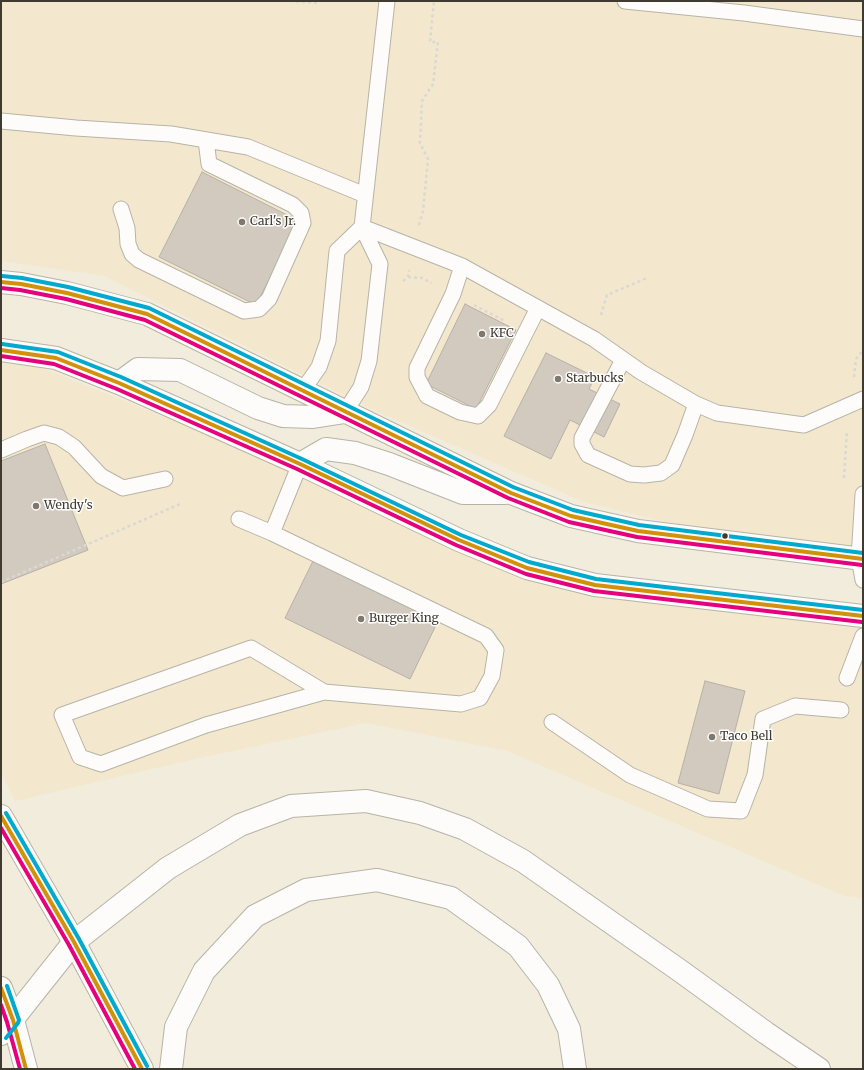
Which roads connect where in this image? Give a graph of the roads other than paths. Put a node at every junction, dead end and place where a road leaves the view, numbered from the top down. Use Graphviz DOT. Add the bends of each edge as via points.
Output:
graph roads {
  1 [pos="387,1"];
  2 [pos="625,1"];
  3 [pos="863,29"];
  4 [pos="1,121"];
  5 [pos="206,140"];
  6 [pos="365,196"];
  7 [pos="122,209"];
  8 [pos="362,227"];
  9 [pos="462,266"];
  10 [pos="1,282"];
  11 [pos="538,308"];
  12 [pos="1,350"];
  13 [pos="623,360"];
  14 [pos="119,383"];
  15 [pos="303,390"];
  16 [pos="857,402"];
  17 [pos="696,404"];
  18 [pos="345,412"];
  19 [pos="1,450"];
  20 [pos="300,464"];
  21 [pos="164,479"];
  22 [pos="511,493"];
  23 [pos="863,494"];
  24 [pos="240,519"];
  25 [pos="272,533"];
  26 [pos="861,559"];
  27 [pos="863,580"];
  28 [pos="863,616"];
  29 [pos="863,636"];
  30 [pos="847,678"];
  31 [pos="324,692"];
  32 [pos="841,710"];
  33 [pos="552,722"];
  34 [pos="1,816"];
  35 [pos="74,942"];
  36 [pos="1,988"];
  37 [pos="7,1027"];
  38 [pos="26,1069"];
  39 [pos="142,1069"];
  40 [pos="171,1069"];
  41 [pos="575,1069"];
  42 [pos="819,1069"];
  1 -- 6 [label="lane"];
  2 -- 3 [label="lane"];
  4 -- 5 [label="lane" via="171,134"];
  5 -- 6 [label="lane" via="248,147"];
  5 -- 7 [label="lane" via="209,164 293,205 302,213 303,223 268,299 259,310 244,311 139,260 132,254 128,244"];
  6 -- 8 [label="lane"];
  8 -- 9 [label="lane"];
  8 -- 15 [label="lane" via="337,251 328,341 319,367"];
  8 -- 18 [label="lane" via="380,264 369,361 361,387"];
  9 -- 11 [label="lane"];
  9 -- 11 [label="lane" via="453,294 418,368 417,377 427,396 460,412 478,416 489,405"];
  10 -- 15 [label="main road" via="67,293 147,314"];
  11 -- 13 [label="lane" via="594,339"];
  12 -- 14 [label="main road" via="56,358"];
  13 -- 17 [label="lane"];
  13 -- 17 [label="lane" via="582,438 588,455 630,474 661,473 672,465"];
  14 -- 18 [label="main road" via="138,369 180,370 258,408 283,416"];
  14 -- 20 [label="main road"];
  15 -- 18 [label="main road"];
  16 -- 17 [label="lane" via="804,425 717,413"];
  18 -- 22 [label="main road"];
  19 -- 21 [label="lane" via="44,433 59,437 74,447 101,476 123,488"];
  20 -- 22 [label="main road" via="326,448 369,457 463,493"];
  20 -- 25 [label="lane"];
  20 -- 28 [label="main road" via="459,540 526,568 595,585"];
  22 -- 26 [label="main road" via="571,516 638,531"];
  23 -- 26 [label="lane"];
  24 -- 25 [label="lane"];
  25 -- 31 [label="lane" via="486,636 496,650 492,676 480,698 461,704"];
  26 -- 27 [label="lane"];
  29 -- 30 [label="lane"];
  31 -- 31 [label="lane" via="206,725 100,764 80,757 62,715 251,648"];
  32 -- 33 [label="lane" via="795,706 763,719 755,775 741,811 708,809 630,775"];
  34 -- 35 [label="main road"];
  35 -- 37 [label="main road"];
  35 -- 39 [label="main road"];
  35 -- 42 [label="main road" via="168,868 240,825 291,806 366,801 420,813 465,829 523,861"];
  36 -- 37 [label="main road"];
  37 -- 38 [label="main road"];
  40 -- 41 [label="main road" via="176,1027 204,971 255,916 306,890 377,880 451,898 518,946 548,985 569,1029"];
}
